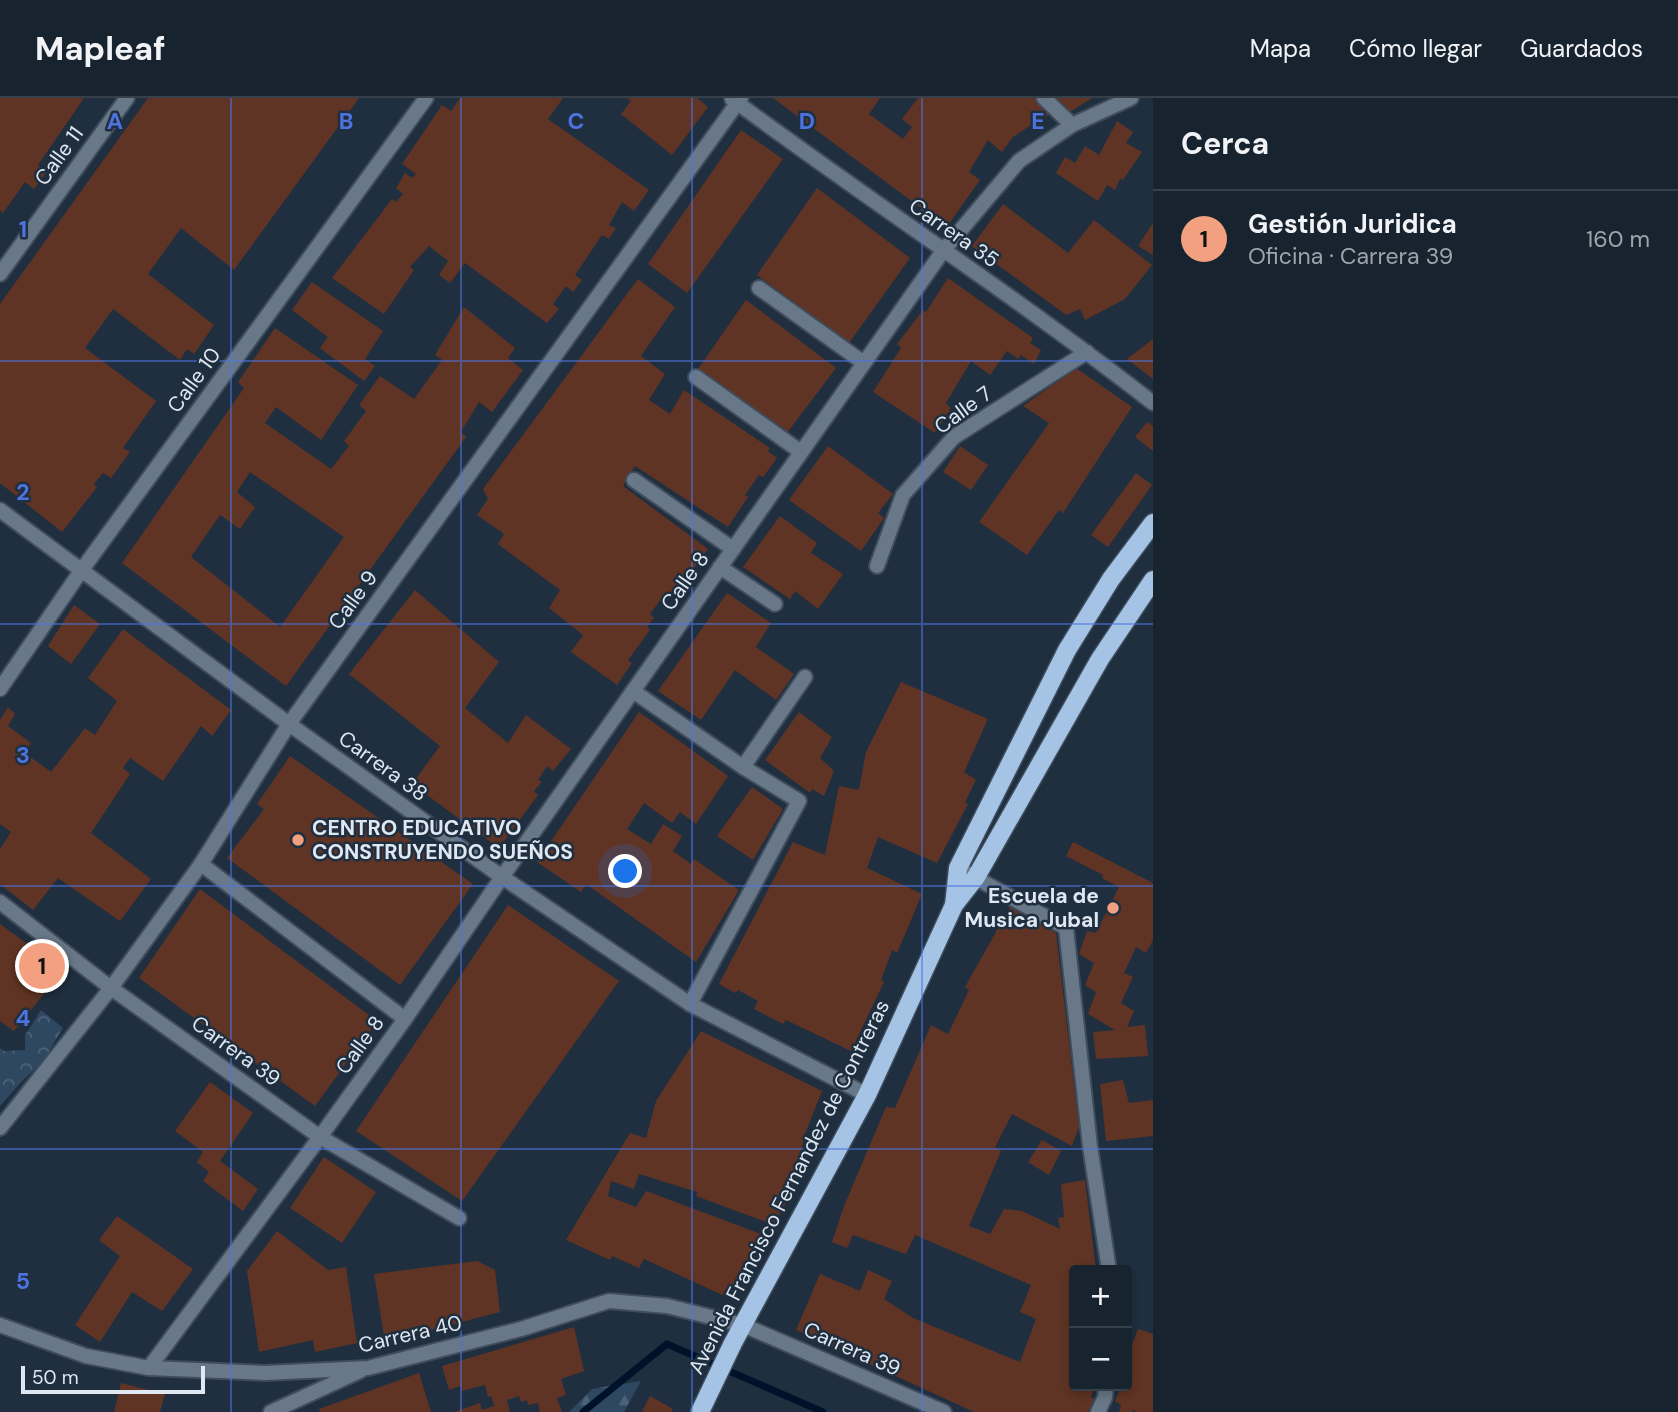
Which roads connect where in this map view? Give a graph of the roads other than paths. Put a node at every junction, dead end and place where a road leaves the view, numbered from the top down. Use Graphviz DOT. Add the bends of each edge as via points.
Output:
graph roads {
  1 [pos="127,98"];
  2 [pos="426,98"];
  3 [pos="1044,98"];
  4 [pos="1131,98"];
  5 [pos="737,100"];
  6 [pos="1072,125"];
  7 [pos="943,251"];
  8 [pos="0,274"];
  9 [pos="759,288"];
  10 [pos="1087,352"];
  11 [pos="864,363"];
  12 [pos="696,377"];
  13 [pos="1153,403"];
  14 [pos="801,452"];
  15 [pos="634,480"];
  16 [pos="0,510"];
  17 [pos="1153,523"];
  18 [pos="733,549"];
  19 [pos="877,566"];
  20 [pos="720,567"];
  21 [pos="81,570"];
  22 [pos="1153,580"];
  23 [pos="775,604"];
  24 [pos="805,677"];
  25 [pos="0,689"];
  26 [pos="633,691"];
  27 [pos="289,724"];
  28 [pos="743,767"];
  29 [pos="201,864"];
  30 [pos="958,869"];
  31 [pos="502,877"];
  32 [pos="976,877"];
  33 [pos="0,902"];
  34 [pos="954,905"];
  35 [pos="111,988"];
  36 [pos="690,1004"];
  37 [pos="405,1019"];
  38 [pos="867,1095"];
  39 [pos="0,1128"];
  40 [pos="320,1138"];
  41 [pos="459,1218"];
  42 [pos="1107,1265"];
  43 [pos="0,1325"];
  44 [pos="744,1325"];
  45 [pos="149,1368"];
  46 [pos="368,1368"];
  47 [pos="1106,1391"];
  48 [pos="271,1412"];
  49 [pos="699,1412"];
  50 [pos="944,1412"];
  51 [pos="1098,1412"];
  1 -- 8 [label="street, Calle 11"];
  2 -- 21 [label="street, Calle 10"];
  3 -- 6 [label="street"];
  4 -- 6 [label="street, Calle 8"];
  5 -- 7 [label="street, Carrera 35"];
  5 -- 27 [label="street, Calle 9"];
  6 -- 7 [label="street, Calle 8" via="1018,161"];
  7 -- 10 [label="street, Carrera 35"];
  7 -- 11 [label="street, Calle 8"];
  9 -- 11 [label="street"];
  10 -- 13 [label="street, Carrera 35"];
  10 -- 19 [label="street, Calle 7" via="954,437 903,495"];
  11 -- 14 [label="street, Calle 8"];
  12 -- 14 [label="street"];
  14 -- 18 [label="street, Calle 8"];
  15 -- 18 [label="street"];
  16 -- 21 [label="street, Carrera 38"];
  17 -- 30 [label="main road, Avenida Francisco Fernandez de Contreras" via="1067,650"];
  18 -- 20 [label="street, Calle 8"];
  20 -- 23 [label="street"];
  20 -- 26 [label="street, Calle 8"];
  21 -- 25 [label="street, Calle 10"];
  21 -- 27 [label="street, Carrera 38"];
  22 -- 32 [label="main road, Avenida Francisco Fernandez de Contreras" via="1100,659"];
  24 -- 28 [label="street"];
  26 -- 28 [label="street"];
  26 -- 31 [label="street, Calle 8"];
  27 -- 29 [label="street, Calle 9"];
  27 -- 31 [label="street, Carrera 38"];
  28 -- 36 [label="street" via="799,801"];
  29 -- 35 [label="street, Calle 9"];
  29 -- 37 [label="street"];
  30 -- 32 [label="street"];
  30 -- 34 [label="main road, Avenida Francisco Fernandez de Contreras"];
  31 -- 36 [label="street, Carrera 38"];
  31 -- 37 [label="street, Calle 8"];
  32 -- 34 [label="main road, Avenida Francisco Fernandez de Contreras"];
  32 -- 42 [label="street" via="1066,928"];
  33 -- 35 [label="street, Carrera 39"];
  34 -- 38 [label="main road, Avenida Francisco Fernandez de Contreras"];
  35 -- 39 [label="street, Calle 9"];
  35 -- 40 [label="street, Carrera 39"];
  36 -- 38 [label="street, Carrera 38"];
  37 -- 40 [label="street, Calle 8"];
  38 -- 44 [label="main road, Avenida Francisco Fernandez de Contreras"];
  40 -- 41 [label="street, Carrera 39"];
  40 -- 45 [label="street, Calle 8"];
  43 -- 45 [label="street, Carrera 40" via="86,1356"];
  44 -- 46 [label="street, Carrera 40" via="667,1306 609,1301"];
  44 -- 49 [label="main road, Avenida Francisco Fernandez de Contreras"];
  44 -- 50 [label="street, Carrera 39"];
  45 -- 46 [label="street, Carrera 40" via="265,1373"];
  46 -- 48 [label="street"];
  47 -- 51 [label="street"];
}
